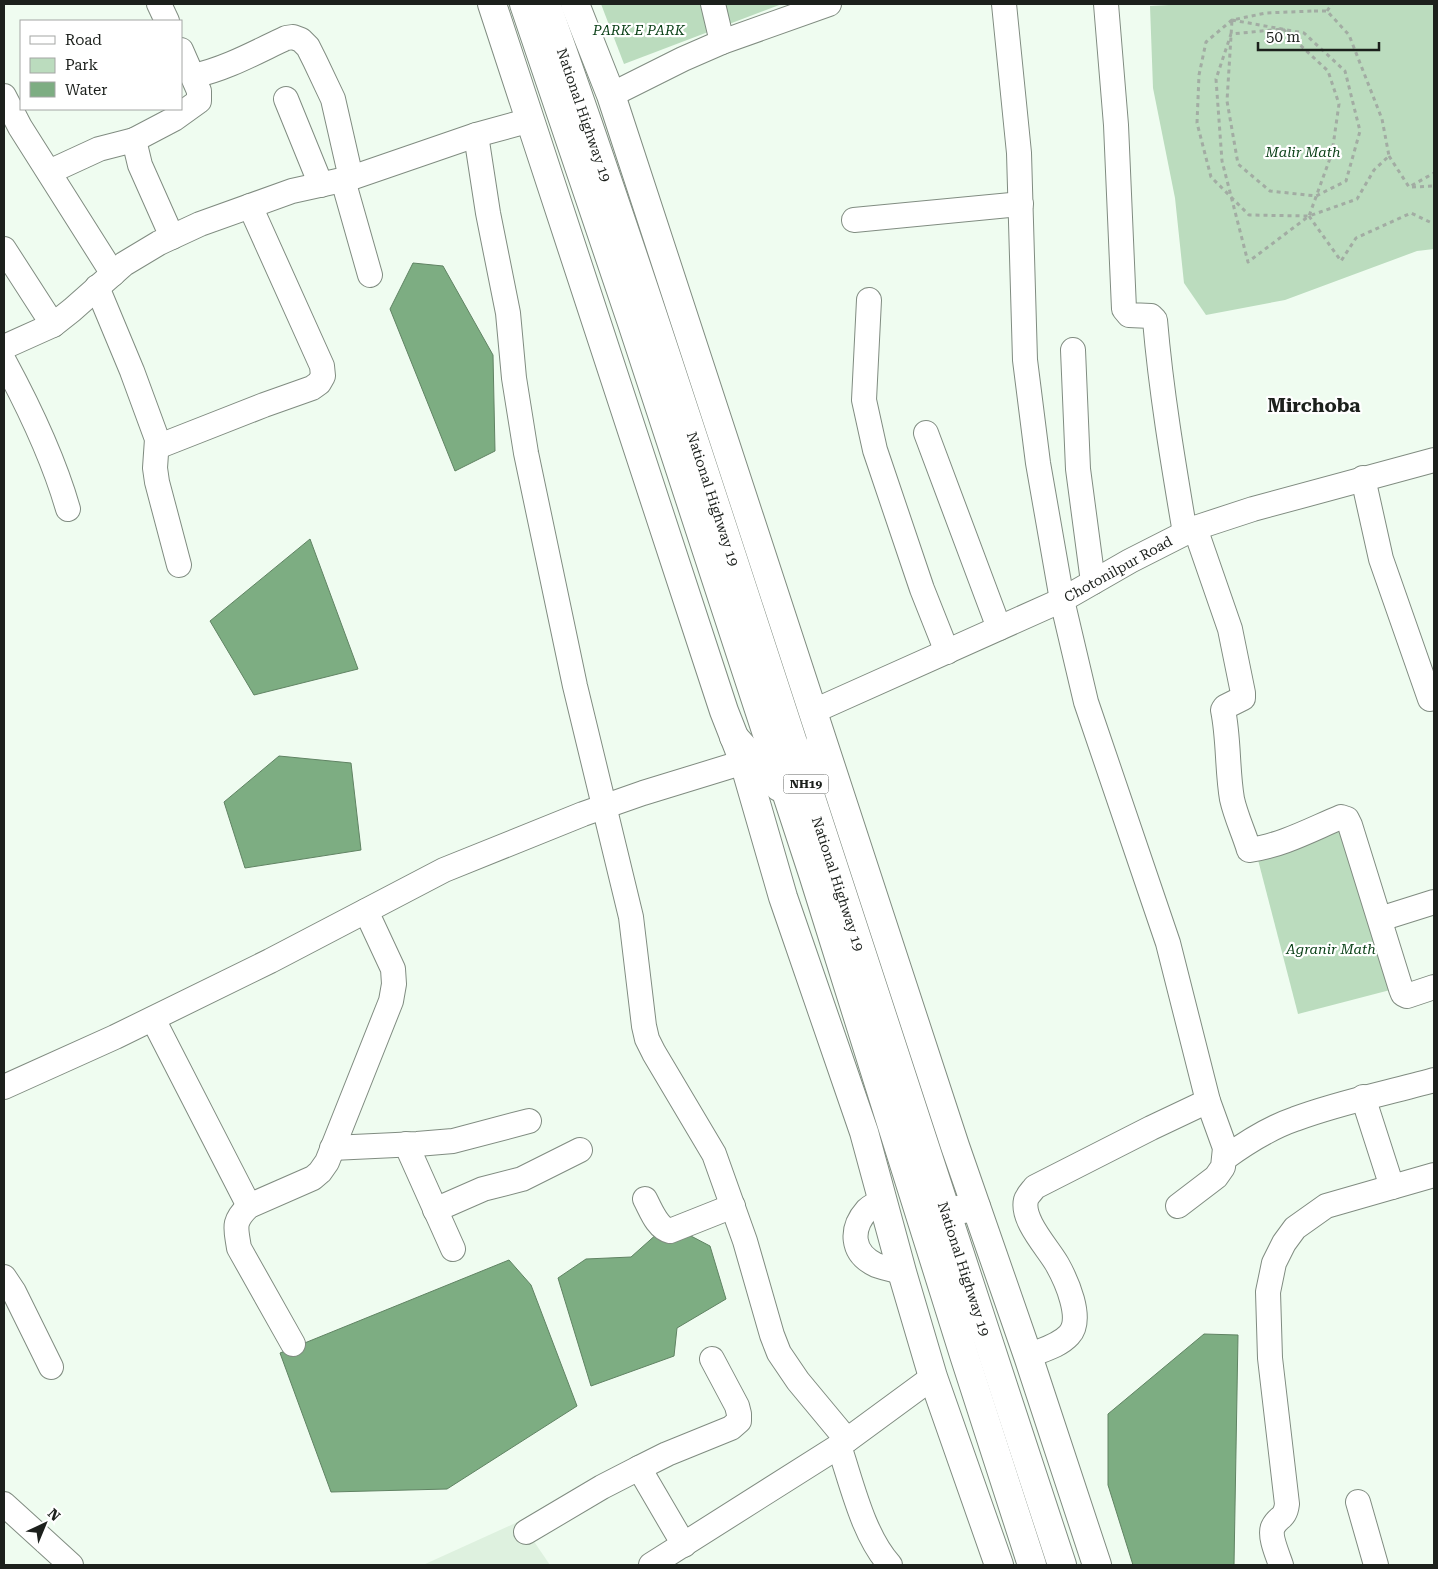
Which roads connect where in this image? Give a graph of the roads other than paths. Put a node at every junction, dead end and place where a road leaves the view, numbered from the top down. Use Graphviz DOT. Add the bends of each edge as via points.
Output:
graph roads {
  1 [pos="159,4"];
  2 [pos="492,4"];
  3 [pos="524,4"];
  4 [pos="546,4"];
  5 [pos="575,4"];
  6 [pos="713,4"];
  7 [pos="829,4"];
  8 [pos="1004,4"];
  9 [pos="1106,4"];
  10 [pos="167,20"];
  11 [pos="722,42"];
  12 [pos="182,52"];
  13 [pos="193,76"];
  14 [pos="611,95"];
  15 [pos="4,96"];
  16 [pos="286,99"];
  17 [pos="531,120"];
  18 [pos="476,135"];
  19 [pos="134,140"];
  20 [pos="49,172"];
  21 [pos="338,181"];
  22 [pos="1021,204"];
  23 [pos="250,206"];
  24 [pos="854,220"];
  25 [pos="172,237"];
  26 [pos="4,249"];
  27 [pos="370,275"];
  28 [pos="105,280"];
  29 [pos="869,300"];
  30 [pos="53,325"];
  31 [pos="4,347"];
  32 [pos="1073,350"];
  33 [pos="4,361"];
  34 [pos="926,433"];
  35 [pos="157,447"];
  36 [pos="1434,460"];
  37 [pos="1363,478"];
  38 [pos="68,509"];
  39 [pos="1190,530"];
  40 [pos="179,565"];
  41 [pos="1093,582"];
  42 [pos="1062,600"];
  43 [pos="999,628"];
  44 [pos="947,652"];
  45 [pos="1430,699"];
  46 [pos="814,712"];
  47 [pos="734,736"];
  48 [pos="821,739"];
  49 [pos="744,762"];
  50 [pos="797,792"];
  51 [pos="604,806"];
  52 [pos="1434,902"];
  53 [pos="366,911"];
  54 [pos="1380,919"];
  55 [pos="1434,987"];
  56 [pos="153,1019"];
  57 [pos="1434,1080"];
  58 [pos="4,1087"];
  59 [pos="1364,1097"];
  60 [pos="1208,1101"];
  61 [pos="529,1121"];
  62 [pos="406,1144"];
  63 [pos="332,1148"];
  64 [pos="580,1150"];
  65 [pos="1225,1158"];
  66 [pos="1434,1175"];
  67 [pos="1392,1188"];
  68 [pos="645,1199"];
  69 [pos="884,1201"];
  70 [pos="249,1206"];
  71 [pos="732,1206"];
  72 [pos="1178,1206"];
  73 [pos="976,1207"];
  74 [pos="435,1210"];
  75 [pos="945,1212"];
  76 [pos="453,1249"];
  77 [pos="902,1272"];
  78 [pos="4,1277"];
  79 [pos="293,1344"];
  80 [pos="1028,1356"];
  81 [pos="712,1359"];
  82 [pos="51,1367"];
  83 [pos="933,1377"];
  84 [pos="843,1443"];
  85 [pos="639,1468"];
  86 [pos="1358,1502"];
  87 [pos="4,1504"];
  88 [pos="526,1532"];
  89 [pos="684,1545"];
  90 [pos="71,1565"];
  91 [pos="651,1565"];
  92 [pos="890,1565"];
  93 [pos="999,1565"];
  94 [pos="1032,1565"];
  95 [pos="1062,1565"];
  96 [pos="1097,1565"];
  97 [pos="1281,1565"];
  98 [pos="1376,1565"];
  1 -- 10 [label="street"];
  2 -- 17 [label="main road"];
  3 -- 50 [label="main road, NH19"];
  4 -- 50 [label="main road, National Highway 19 / NH19" via="659,335"];
  5 -- 14 [label="main road"];
  6 -- 11 [label="street"];
  7 -- 11 [label="street"];
  8 -- 22 [label="street"];
  9 -- 39 [label="street" via="1116,126 1124,308 1129,315 1151,316 1155,320 1166,413"];
  11 -- 14 [label="street"];
  12 -- 13 [label="street"];
  13 -- 19 [label="street" via="199,91 198,101 174,119"];
  13 -- 21 [label="street" via="228,66 286,38 301,40 312,54 332,99"];
  14 -- 46 [label="main road"];
  15 -- 20 [label="street"];
  16 -- 21 [label="street"];
  17 -- 18 [label="street"];
  17 -- 47 [label="main road"];
  18 -- 21 [label="street"];
  18 -- 51 [label="street" via="508,313 526,453"];
  19 -- 20 [label="street" via="99,149"];
  19 -- 25 [label="street" via="140,165"];
  20 -- 28 [label="street"];
  21 -- 23 [label="street" via="292,191"];
  21 -- 27 [label="street"];
  22 -- 24 [label="street"];
  22 -- 42 [label="street" via="1025,360 1038,463"];
  23 -- 25 [label="street"];
  23 -- 35 [label="street" via="322,366 323,376 312,388"];
  25 -- 28 [label="street" via="124,264"];
  26 -- 30 [label="street"];
  28 -- 30 [label="street"];
  28 -- 35 [label="street"];
  29 -- 44 [label="street" via="864,384 869,427 922,589"];
  30 -- 31 [label="street"];
  32 -- 41 [label="street" via="1078,470"];
  33 -- 38 [label="street" via="45,443"];
  34 -- 43 [label="street"];
  35 -- 40 [label="street" via="157,482"];
  36 -- 37 [label="street, Chotonilpur Road"];
  37 -- 39 [label="street, Chotonilpur Road"];
  37 -- 45 [label="street" via="1381,559"];
  39 -- 41 [label="street, Chotonilpur Road"];
  39 -- 54 [label="street" via="1230,629 1243,693 1242,698 1223,710 1232,799 1249,850 1274,845 1345,817"];
  41 -- 42 [label="street, Chotonilpur Road"];
  42 -- 43 [label="street, Chotonilpur Road"];
  42 -- 60 [label="street" via="1086,702 1168,943"];
  43 -- 44 [label="street, Chotonilpur Road"];
  44 -- 46 [label="street, Chotonilpur Road"];
  46 -- 48 [label="main road"];
  47 -- 49 [label="main road"];
  47 -- 50 [label="main road"];
  48 -- 50 [label="main road"];
  48 -- 73 [label="main road"];
  49 -- 51 [label="street"];
  49 -- 69 [label="main road" via="783,897 864,1132"];
  50 -- 75 [label="main road, National Highway 19 / NH19"];
  50 -- 94 [label="main road, NH19" via="816,883"];
  51 -- 53 [label="street" via="444,870"];
  51 -- 71 [label="street" via="632,916 647,1039 714,1154"];
  52 -- 54 [label="street"];
  53 -- 56 [label="street"];
  53 -- 63 [label="street" via="393,969 394,984"];
  54 -- 55 [label="street" via="1403,994 1407,996"];
  56 -- 58 [label="street"];
  56 -- 70 [label="street"];
  57 -- 59 [label="street"];
  59 -- 65 [label="street" via="1294,1119 1252,1139"];
  59 -- 67 [label="street"];
  60 -- 65 [label="street" via="1225,1148"];
  60 -- 80 [label="street" via="1035,1187 1026,1200 1027,1216 1065,1281 1075,1310 1075,1325 1070,1335 1058,1343"];
  61 -- 62 [label="street" via="453,1141"];
  62 -- 63 [label="street"];
  62 -- 74 [label="street"];
  63 -- 70 [label="street" via="320,1172 313,1178"];
  64 -- 74 [label="street" via="522,1179 483,1189"];
  65 -- 72 [label="street" via="1216,1177"];
  66 -- 67 [label="street"];
  67 -- 97 [label="street" via="1326,1206 1296,1228 1274,1263 1268,1292 1270,1358 1286,1504 1285,1513 1272,1528 1272,1535"];
  68 -- 71 [label="street" via="658,1223 670,1231"];
  69 -- 77 [label="main road"];
  69 -- 77 [label="street" via="868,1209 856,1226 857,1247 875,1264"];
  70 -- 79 [label="street" via="238,1220 239,1248"];
  71 -- 84 [label="street" via="779,1353"];
  73 -- 75 [label="main road"];
  73 -- 80 [label="main road"];
  74 -- 76 [label="street"];
  75 -- 95 [label="main road, National Highway 19 / NH19"];
  77 -- 83 [label="main road"];
  78 -- 82 [label="street"];
  80 -- 96 [label="main road"];
  81 -- 85 [label="street" via="737,1406 739,1421 731,1428"];
  83 -- 84 [label="street"];
  83 -- 93 [label="main road"];
  84 -- 89 [label="street"];
  84 -- 92 [label="street" via="866,1525"];
  85 -- 88 [label="street"];
  85 -- 89 [label="street"];
  86 -- 98 [label="street"];
  87 -- 90 [label="street"];
  89 -- 91 [label="street"];
}
